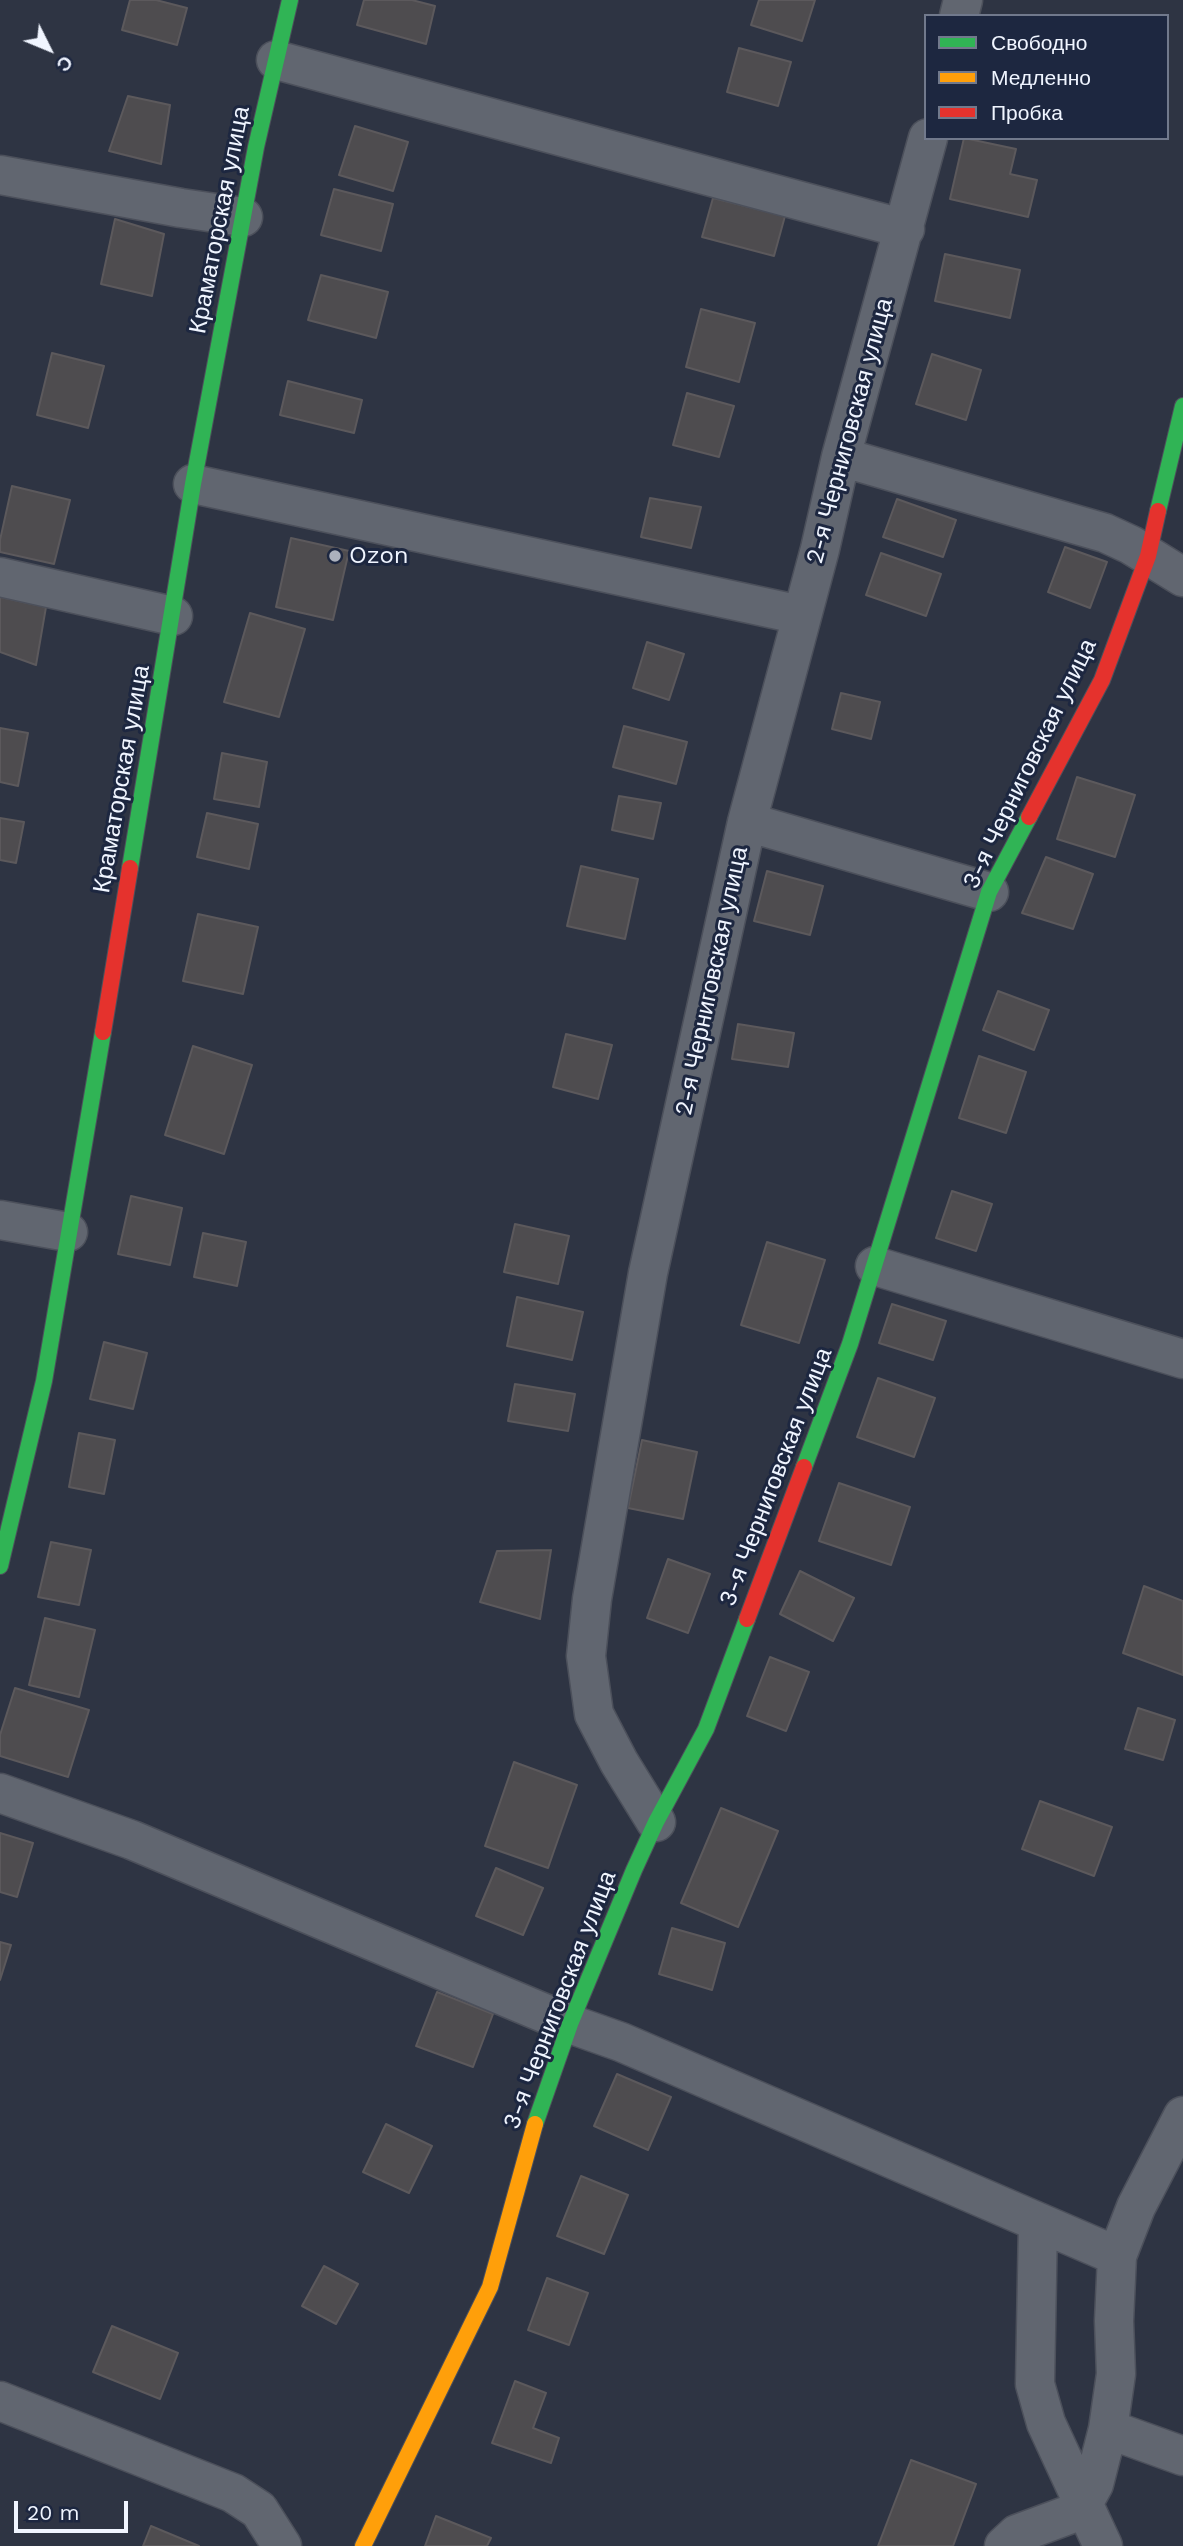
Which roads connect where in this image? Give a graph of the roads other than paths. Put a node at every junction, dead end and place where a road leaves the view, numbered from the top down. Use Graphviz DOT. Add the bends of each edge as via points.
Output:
graph roads {
  1 [pos="290,0"];
  2 [pos="276,60"];
  3 [pos="927,140"];
  4 [pos="0,175"];
  5 [pos="243,217"];
  6 [pos="905,229"];
  7 [pos="1183,406"];
  8 [pos="841,457"];
  9 [pos="193,484"];
  10 [pos="1149,556"];
  11 [pos="0,577"];
  12 [pos="1183,577"];
  13 [pos="801,615"];
  14 [pos="173,616"];
  15 [pos="747,822"];
  16 [pos="989,892"];
  17 [pos="0,1220"];
  18 [pos="68,1232"];
  19 [pos="875,1266"];
  20 [pos="1183,1359"];
  21 [pos="0,1566"];
  22 [pos="0,1793"];
  23 [pos="656,1822"];
  24 [pos="570,2024"];
  25 [pos="1183,2116"];
  26 [pos="1038,2222"];
  27 [pos="1117,2256"];
  28 [pos="0,2401"];
  29 [pos="1108,2429"];
  30 [pos="1183,2456"];
  31 [pos="1084,2502"];
  32 [pos="282,2546"];
  33 [pos="363,2546"];
  34 [pos="1004,2546"];
  35 [pos="1103,2546"];
  1 -- 2 [label="street, Краматорская улица"];
  2 -- 5 [label="street, Краматорская улица"];
  2 -- 6 [label="street"];
  3 -- 6 [label="street, 2-я Черниговская улица"];
  4 -- 5 [label="street"];
  5 -- 9 [label="street, Краматорская улица"];
  6 -- 8 [label="street, 2-я Черниговская улица"];
  7 -- 10 [label="street, 3-я Черниговская улица"];
  8 -- 10 [label="street" via="1105,533"];
  8 -- 13 [label="street, 2-я Черниговская улица"];
  9 -- 13 [label="street"];
  9 -- 14 [label="street, Краматорская улица"];
  10 -- 12 [label="street"];
  10 -- 16 [label="street, 3-я Черниговская улица" via="1102,680"];
  11 -- 14 [label="street"];
  13 -- 15 [label="street, 2-я Черниговская улица"];
  14 -- 18 [label="street, Краматорская улица"];
  15 -- 16 [label="street"];
  15 -- 23 [label="street, 2-я Черниговская улица" via="648,1273 586,1656 594,1714"];
  16 -- 19 [label="street, 3-я Черниговская улица"];
  17 -- 18 [label="street"];
  18 -- 21 [label="street, Краматорская улица" via="44,1381"];
  19 -- 20 [label="street"];
  19 -- 23 [label="street, 3-я Черниговская улица" via="706,1729"];
  22 -- 24 [label="street" via="132,1840"];
  23 -- 24 [label="street, 3-я Черниговская улица"];
  24 -- 26 [label="street"];
  24 -- 33 [label="street, 3-я Черниговская улица" via="535,2124 490,2287"];
  25 -- 27 [label="street" via="1136,2207"];
  26 -- 27 [label="street"];
  26 -- 31 [label="street" via="1035,2384 1046,2423"];
  27 -- 29 [label="street" via="1115,2374"];
  28 -- 32 [label="street" via="233,2493 259,2510"];
  29 -- 30 [label="street"];
  29 -- 31 [label="street" via="1094,2484"];
  31 -- 34 [label="street" via="1071,2514 1017,2534"];
  31 -- 35 [label="street"];
}
